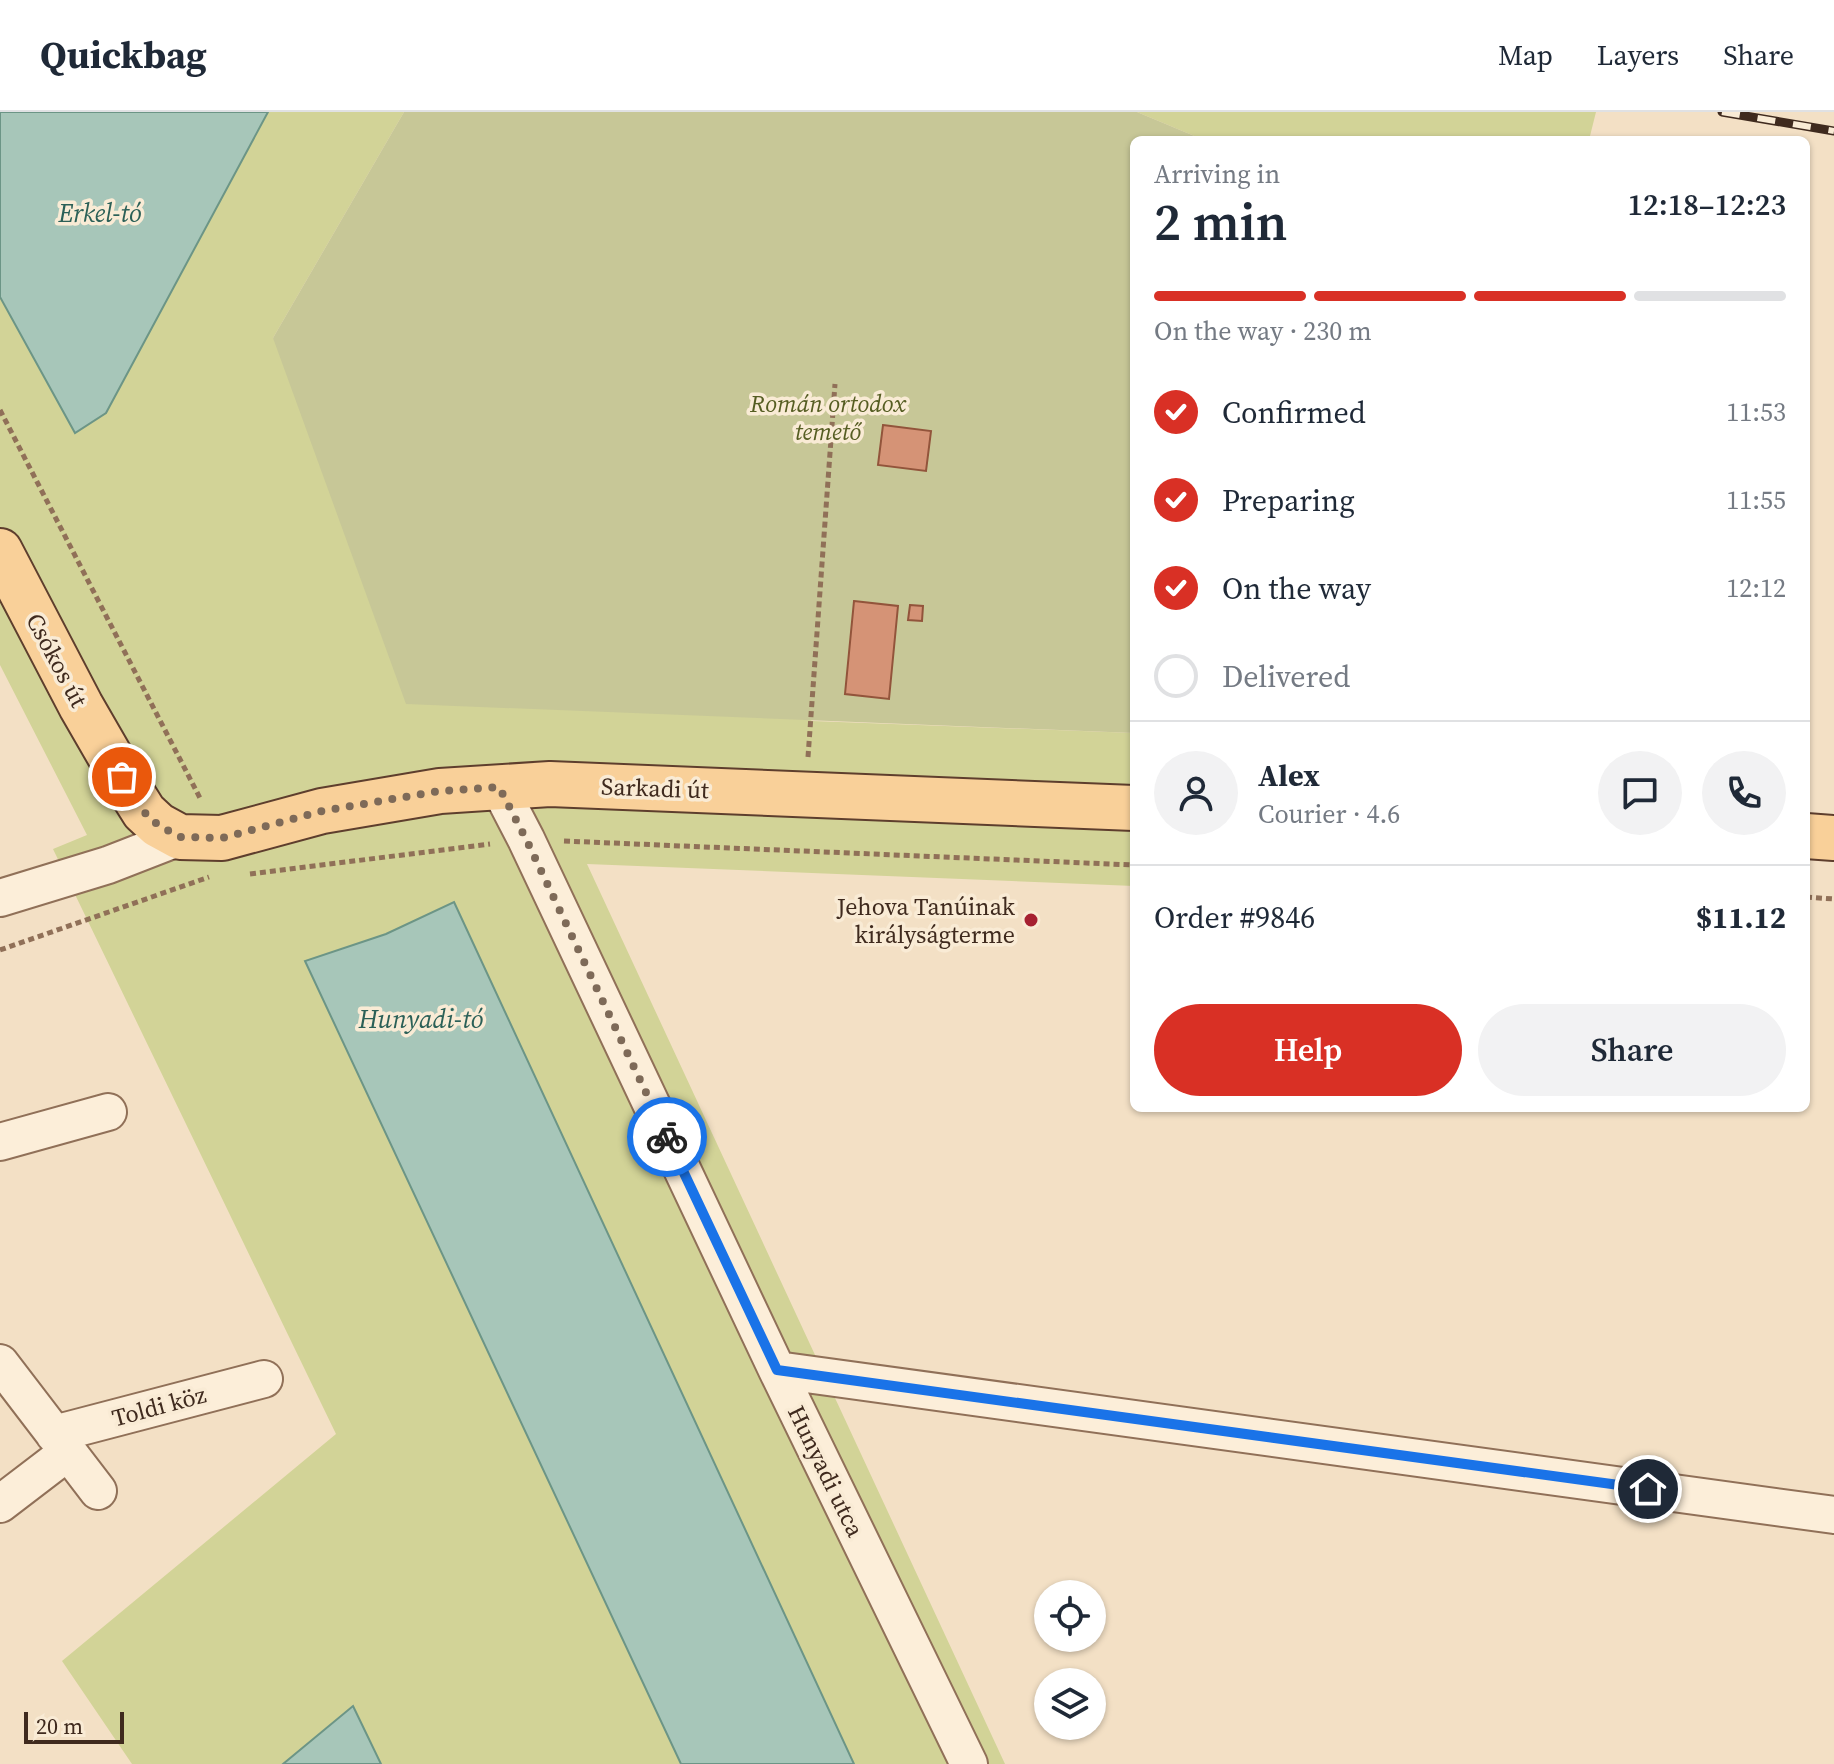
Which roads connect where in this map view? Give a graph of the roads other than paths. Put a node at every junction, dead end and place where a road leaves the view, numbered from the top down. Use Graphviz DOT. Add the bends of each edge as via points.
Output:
graph roads {
  1 [pos="0,551"];
  2 [pos="499,787"];
  3 [pos="1130,808"];
  4 [pos="1810,836"];
  5 [pos="1834,838"];
  6 [pos="207,850"];
  7 [pos="0,898"];
  8 [pos="108,1112"];
  9 [pos="0,1142"];
  10 [pos="0,1363"];
  11 [pos="777,1370"];
  12 [pos="264,1379"];
  13 [pos="61,1443"];
  14 [pos="98,1491"];
  15 [pos="0,1504"];
  16 [pos="1834,1515"];
  17 [pos="969,1764"];
  1 -- 6 [label="main road, Csókos út" via="144,812"];
  2 -- 3 [label="main road, Sarkadi út" via="550,784"];
  2 -- 6 [label="main road, Sarkadi út" via="322,811"];
  2 -- 11 [label="street, Hunyadi utca"];
  4 -- 5 [label="main road"];
  6 -- 7 [label="street" via="108,865"];
  8 -- 9 [label="street"];
  10 -- 13 [label="street"];
  11 -- 16 [label="street"];
  11 -- 17 [label="street, Hunyadi utca"];
  12 -- 13 [label="street, Toldi köz"];
  13 -- 14 [label="street"];
  13 -- 15 [label="street, Toldi köz"];
}
